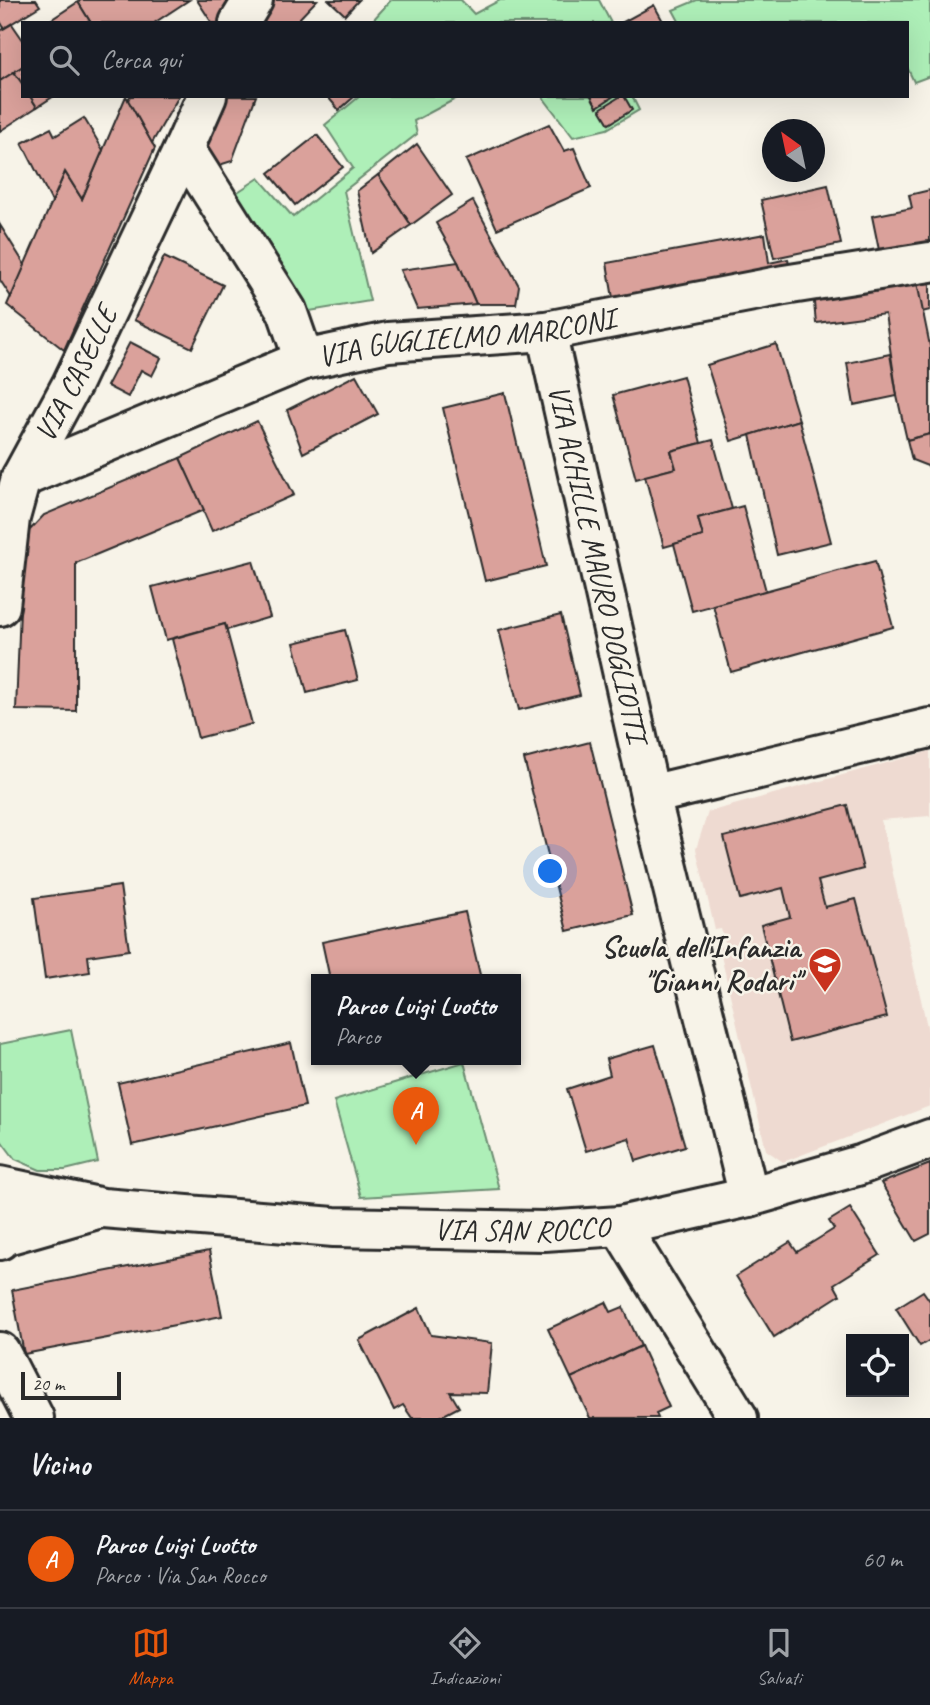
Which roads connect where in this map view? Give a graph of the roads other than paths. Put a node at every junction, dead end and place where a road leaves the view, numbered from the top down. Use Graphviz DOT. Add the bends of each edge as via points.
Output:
graph roads {
  1 [pos="253,0"];
  2 [pos="240,21"];
  3 [pos="206,98"];
  4 [pos="184,148"];
  5 [pos="930,262"];
  6 [pos="546,331"];
  7 [pos="304,360"];
  8 [pos="21,478"];
  9 [pos="0,607"];
  10 [pos="930,728"];
  11 [pos="650,795"];
  12 [pos="930,1139"];
  13 [pos="0,1186"];
  14 [pos="749,1197"];
  15 [pos="103,1208"];
  16 [pos="620,1226"];
  17 [pos="2,1238"];
  18 [pos="0,1352"];
  19 [pos="34,1418"];
  20 [pos="738,1418"];
  1 -- 2 [label="street"];
  3 -- 4 [label="street, VIA CASELLE"];
  4 -- 7 [label="street" via="287,311"];
  4 -- 8 [label="street, VIA CASELLE" via="72,384"];
  5 -- 6 [label="street, VIA GUGLIELMO MARCONI"];
  6 -- 7 [label="street, VIA GUGLIELMO MARCONI" via="388,342"];
  6 -- 11 [label="street, VIA ACHILLE MAURO DOGLIOTTI"];
  7 -- 8 [label="street, VIA GUGLIELMO MARCONI"];
  8 -- 9 [label="street, VIA CASELLE" via="10,518"];
  10 -- 11 [label="street"];
  11 -- 14 [label="street, VIA ACHILLE MAURO DOGLIOTTI"];
  12 -- 14 [label="street, VIA SAN ROCCO"];
  13 -- 15 [label="street, VIA SAN ROCCO"];
  13 -- 17 [label="street" via="10,1210"];
  14 -- 16 [label="street, VIA SAN ROCCO"];
  15 -- 16 [label="street, VIA SAN ROCCO" via="334,1227 544,1231"];
  15 -- 17 [label="street, VIA SAN ROCCO"];
  16 -- 20 [label="street"];
  18 -- 19 [label="street"];
}
